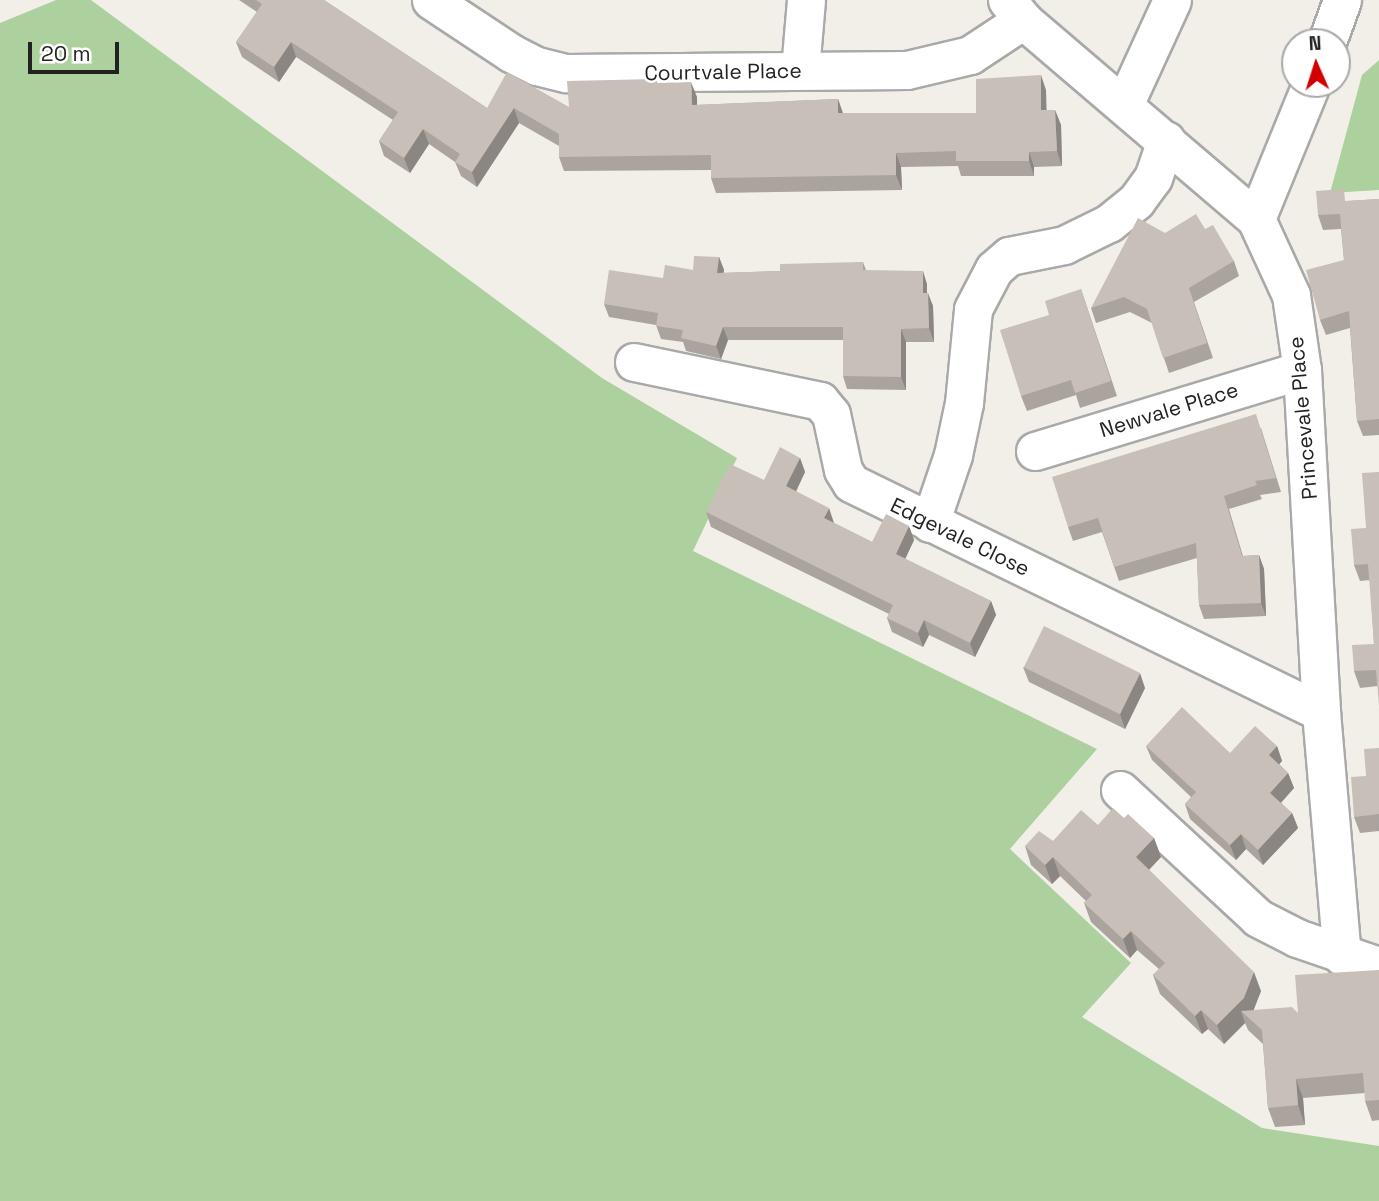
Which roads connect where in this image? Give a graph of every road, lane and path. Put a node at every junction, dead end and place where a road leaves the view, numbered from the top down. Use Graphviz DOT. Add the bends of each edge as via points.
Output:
graph roads {
  1 [pos="430,0"];
  2 [pos="806,0"];
  3 [pos="1172,0"];
  4 [pos="1015,10"];
  5 [pos="800,70"];
  6 [pos="1305,98"];
  7 [pos="1124,105"];
  8 [pos="1166,140"];
  9 [pos="1256,219"];
  10 [pos="634,362"];
  11 [pos="1302,370"];
  12 [pos="1035,451"];
  13 [pos="930,523"];
  14 [pos="1321,712"];
  15 [pos="1120,790"];
  16 [pos="1342,956"];
  17 [pos="1379,965"];
  1 -- 5 [label="street, Courtvale Place" via="511,53 566,73"];
  2 -- 5 [label="street"];
  3 -- 7 [label="street"];
  4 -- 5 [label="street, Courtvale Place" via="970,55 946,64 907,70"];
  4 -- 7 [label="street, Princevale Place"];
  6 -- 9 [label="street"];
  7 -- 8 [label="street, Princevale Place"];
  8 -- 9 [label="street, Princevale Place"];
  8 -- 13 [label="street" via="1153,178 1136,201 1110,223 1064,246 1009,256 993,269 973,309 961,416"];
  9 -- 11 [label="street, Princevale Place" via="1290,295"];
  10 -- 13 [label="street, Edgevale Close" via="820,401 831,414 843,470 851,484"];
  11 -- 12 [label="street, Newvale Place"];
  11 -- 14 [label="street, Princevale Place"];
  13 -- 14 [label="street, Edgevale Close"];
  14 -- 16 [label="street, Princevale Place"];
  15 -- 16 [label="street" via="1258,918"];
  16 -- 17 [label="street"];
}
